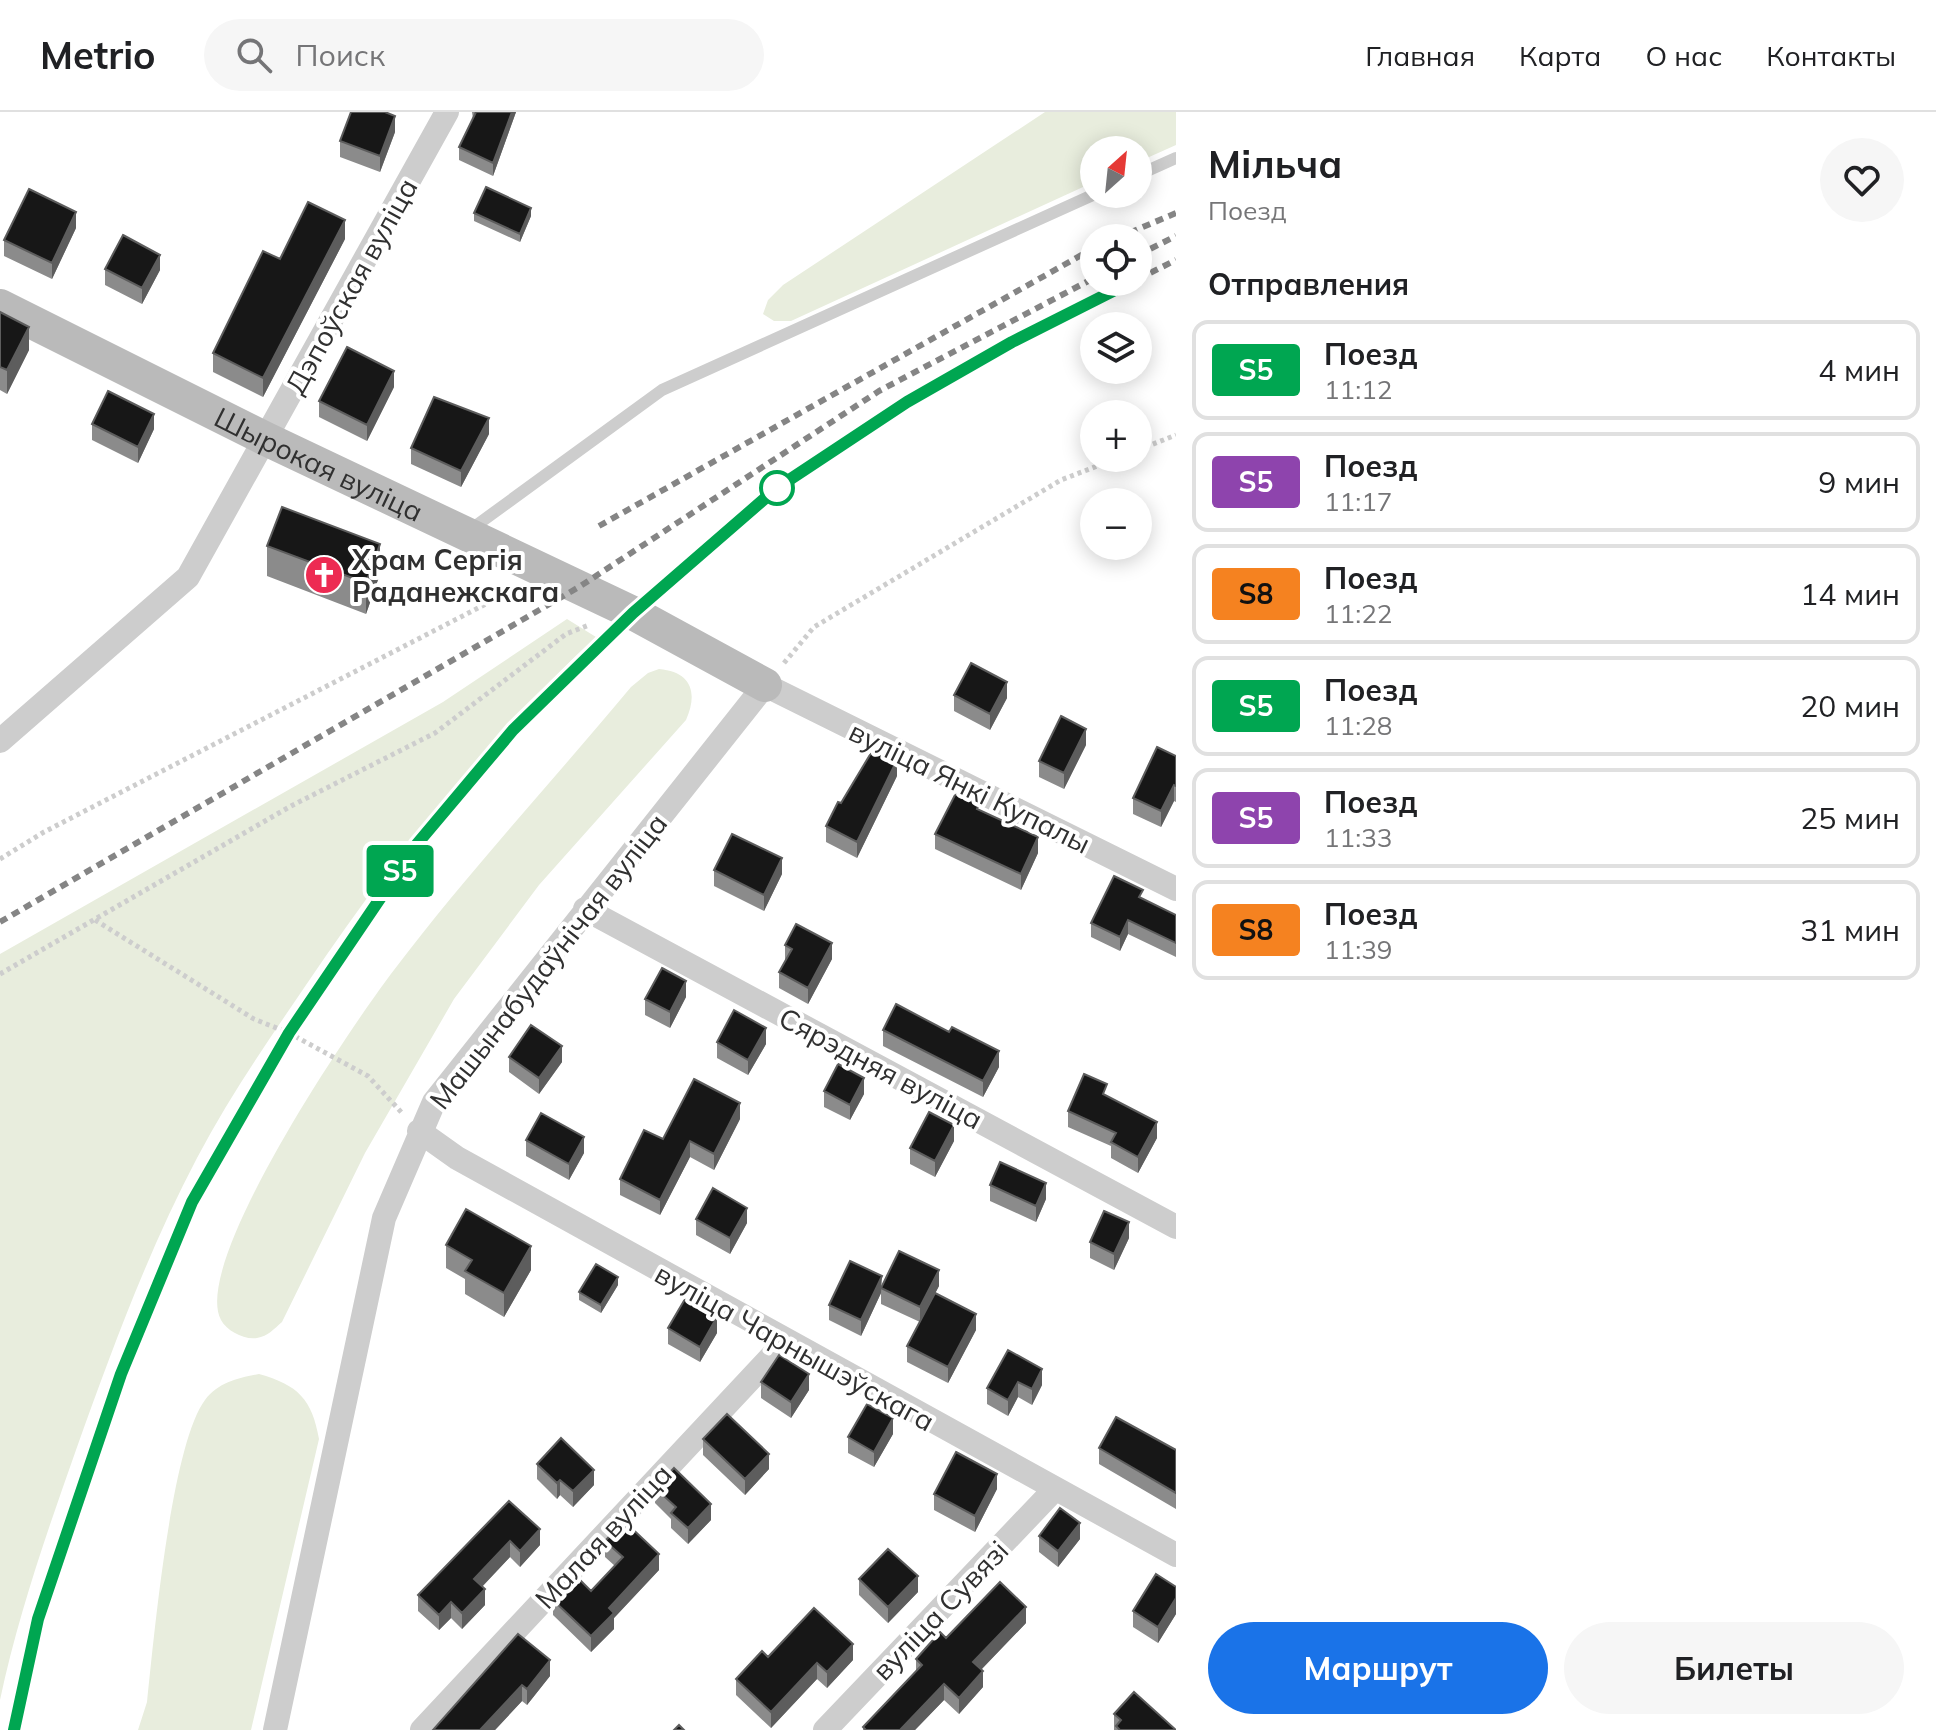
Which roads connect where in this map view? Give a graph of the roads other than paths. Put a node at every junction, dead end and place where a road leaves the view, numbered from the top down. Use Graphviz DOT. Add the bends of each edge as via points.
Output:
graph roads {
  1 [pos="447,112"];
  2 [pos="1176,158"];
  3 [pos="1152,169"];
  4 [pos="1080,201"];
  5 [pos="0,306"];
  6 [pos="266,439"];
  7 [pos="467,532"];
  8 [pos="765,685"];
  9 [pos="0,741"];
  10 [pos="1176,889"];
  11 [pos="585,909"];
  12 [pos="419,1131"];
  13 [pos="1176,1227"];
  14 [pos="785,1342"];
  15 [pos="1054,1490"];
  16 [pos="1176,1555"];
  17 [pos="275,1730"];
  18 [pos="422,1730"];
  19 [pos="825,1730"];
  1 -- 6 [label="street, Дэпоўская вуліца"];
  2 -- 3 [label="lane"];
  4 -- 7 [label="lane" via="662,390"];
  5 -- 6 [label="street, Шырокая вуліца"];
  6 -- 7 [label="street, Шырокая вуліца"];
  6 -- 9 [label="street, Дэпоўская вуліца" via="188,577"];
  7 -- 8 [label="street, Шырокая вуліца"];
  8 -- 10 [label="street, вуліца Янкі Купалы"];
  8 -- 11 [label="street, Машынабудаўнічая вуліца"];
  11 -- 12 [label="street, Машынабудаўнічая вуліца" via="434,1102"];
  11 -- 13 [label="street, Сярэдняя вуліца"];
  12 -- 14 [label="street, вуліца Чарнышэўскага" via="457,1158"];
  12 -- 17 [label="street, Машынабудаўнічая вуліца" via="384,1218"];
  14 -- 15 [label="street, вуліца Чарнышэўскага"];
  14 -- 18 [label="street, Малая вуліца"];
  15 -- 16 [label="street, вуліца Чарнышэўскага"];
  15 -- 19 [label="street, вуліца Сувязі"];
}
